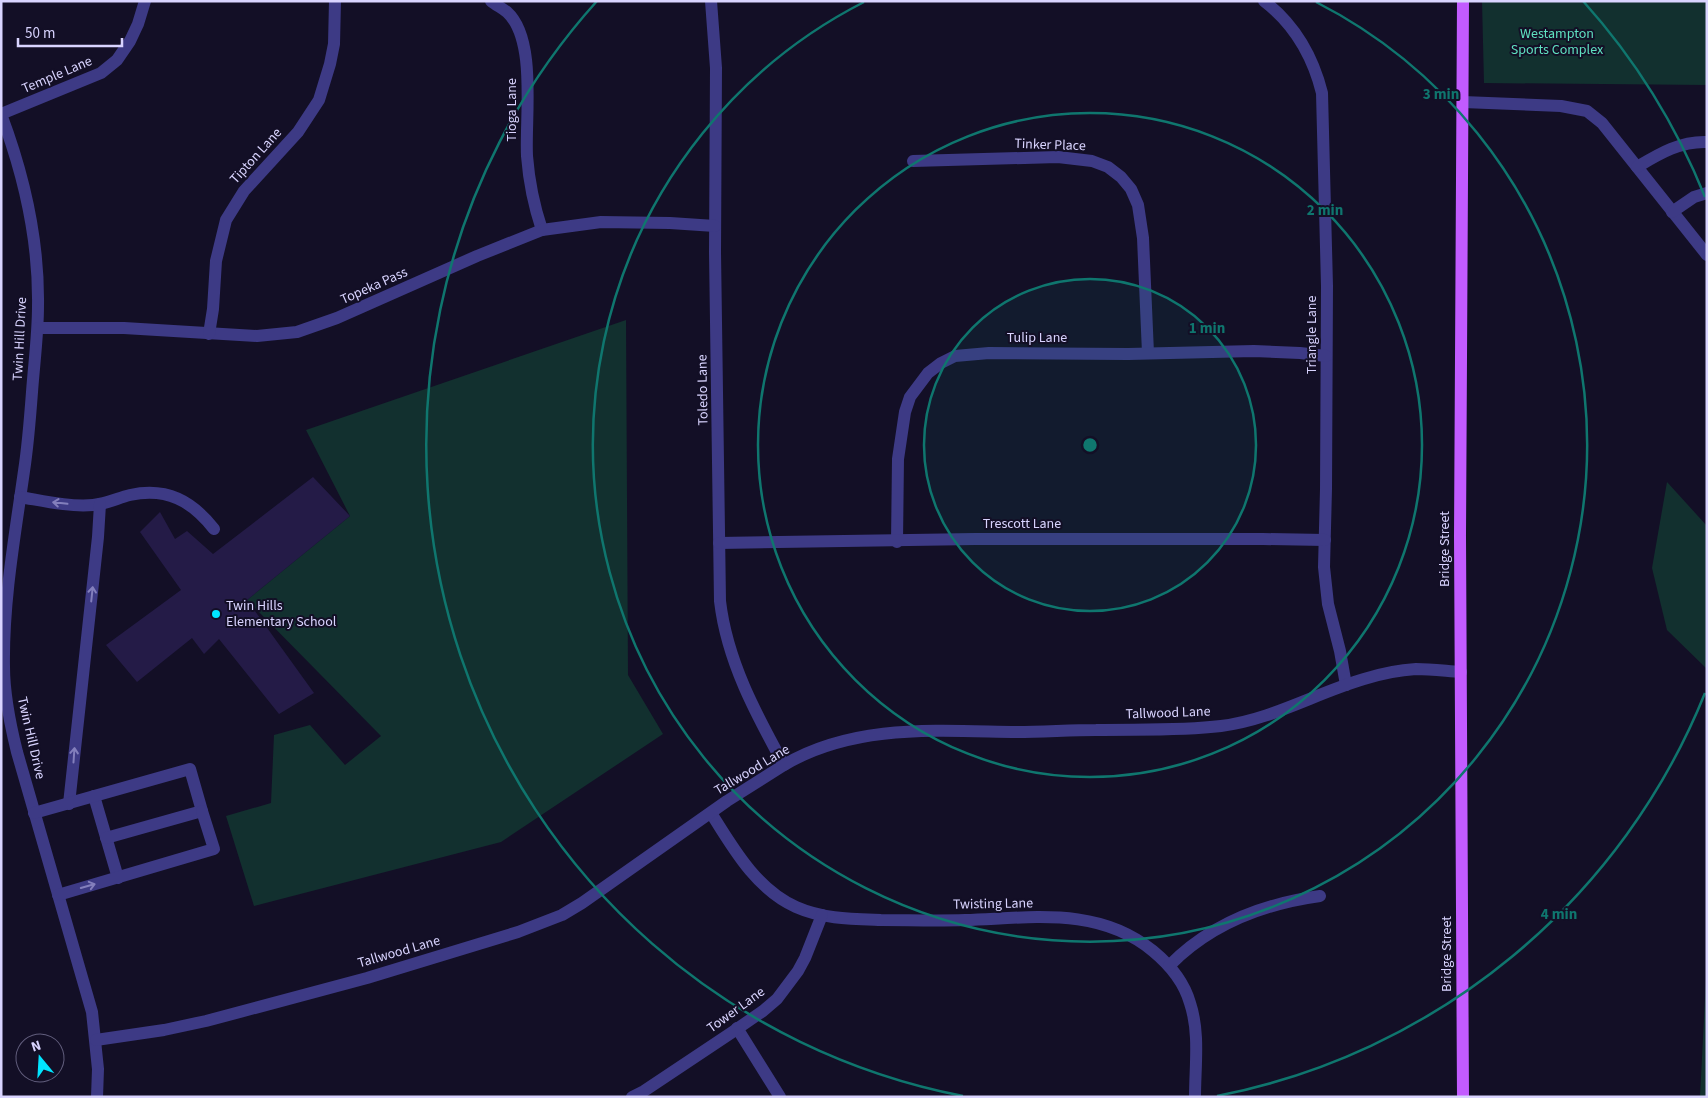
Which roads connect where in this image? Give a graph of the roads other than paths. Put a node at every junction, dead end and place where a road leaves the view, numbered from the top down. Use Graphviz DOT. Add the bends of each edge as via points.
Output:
graph roads {
  1 [pos="144,1"];
  2 [pos="335,1"];
  3 [pos="491,1"];
  4 [pos="712,1"];
  5 [pos="1264,1"];
  6 [pos="1463,1"];
  7 [pos="1463,102"];
  8 [pos="1,114"];
  9 [pos="1707,142"];
  10 [pos="912,161"];
  11 [pos="1637,167"];
  12 [pos="1707,193"];
  13 [pos="1672,212"];
  14 [pos="715,226"];
  15 [pos="542,230"];
  16 [pos="1707,255"];
  17 [pos="38,328"];
  18 [pos="208,334"];
  19 [pos="1148,353"];
  20 [pos="1326,356"];
  21 [pos="20,497"];
  22 [pos="100,504"];
  23 [pos="214,529"];
  24 [pos="1325,540"];
  25 [pos="897,542"];
  26 [pos="719,544"];
  27 [pos="4,607"];
  28 [pos="1461,672"];
  29 [pos="1346,685"];
  30 [pos="784,765"];
  31 [pos="94,796"];
  32 [pos="68,804"];
  33 [pos="202,810"];
  34 [pos="34,813"];
  35 [pos="711,813"];
  36 [pos="106,838"];
  37 [pos="118,878"];
  38 [pos="58,894"];
  39 [pos="1320,896"];
  40 [pos="822,915"];
  41 [pos="1169,966"];
  42 [pos="737,1028"];
  43 [pos="96,1040"];
  44 [pos="97,1097"];
  45 [pos="632,1097"];
  46 [pos="780,1097"];
  47 [pos="1195,1097"];
  48 [pos="1462,1097"];
  1 -- 8 [label="street, Temple Lane" via="130,42 117,60 101,72"];
  2 -- 18 [label="street, Tipton Lane" via="334,44 319,100 298,132 244,191 226,220 216,261"];
  3 -- 15 [label="street, Tioga Lane" via="508,13 523,42 528,79 531,189"];
  4 -- 14 [label="street, Toledo Lane" via="716,68"];
  5 -- 20 [label="street, Triangle Lane" via="1297,36 1317,71 1322,93"];
  6 -- 7 [label="main road, Bridge Street"];
  7 -- 11 [label="street" via="1586,110 1602,123"];
  7 -- 28 [label="main road, Bridge Street"];
  8 -- 17 [label="street, Twin Hill Drive" via="20,171 30,215 37,274"];
  9 -- 11 [label="street" via="1676,146"];
  10 -- 19 [label="street, Tinker Place" via="1058,157 1108,167 1121,177 1131,189 1138,206 1143,238"];
  11 -- 13 [label="street"];
  12 -- 13 [label="street" via="1694,197"];
  13 -- 16 [label="street"];
  14 -- 15 [label="street, Topeka Pass" via="601,222"];
  14 -- 26 [label="street, Toledo Lane"];
  15 -- 18 [label="street, Topeka Pass" via="338,318 297,332 257,336"];
  17 -- 18 [label="street, Topeka Pass" via="124,328"];
  17 -- 21 [label="street, Twin Hill Drive"];
  19 -- 20 [label="street, Tulip Lane" via="1254,351"];
  19 -- 25 [label="street, Tulip Lane" via="988,353 955,356 928,372 910,397 905,412 898,459"];
  20 -- 24 [label="street, Triangle Lane"];
  22 -- 21 [label="street, one-way" via="59,503"];
  21 -- 27 [label="street, Twin Hill Drive"];
  22 -- 23 [label="street" via="130,495 156,492 173,496 194,508"];
  32 -- 22 [label="street, one-way"];
  24 -- 25 [label="street, Trescott Lane" via="1156,538"];
  24 -- 29 [label="street, Triangle Lane" via="1325,586"];
  25 -- 26 [label="street, Trescott Lane"];
  26 -- 30 [label="street, Toledo Lane" via="720,601 727,643 741,680"];
  27 -- 34 [label="street, Twin Hill Drive" via="4,667 10,724"];
  28 -- 29 [label="street, Tallwood Lane" via="1408,670"];
  28 -- 48 [label="main road, Bridge Street"];
  29 -- 30 [label="street, Tallwood Lane" via="1268,715 1223,726 1175,730 911,731 838,743"];
  30 -- 35 [label="street, Tallwood Lane"];
  31 -- 32 [label="street"];
  31 -- 33 [label="street" via="190,769"];
  31 -- 36 [label="street"];
  32 -- 34 [label="street"];
  33 -- 36 [label="street"];
  33 -- 37 [label="street" via="214,849"];
  34 -- 38 [label="street, Twin Hill Drive"];
  35 -- 40 [label="street, Twisting Lane" via="742,861 766,887 794,906"];
  35 -- 43 [label="street, Tallwood Lane" via="582,903 533,927 384,973 206,1021"];
  36 -- 37 [label="street"];
  38 -- 37 [label="street, one-way"];
  38 -- 43 [label="street, Twin Hill Drive" via="84,983"];
  39 -- 41 [label="street" via="1260,909 1230,921 1198,940"];
  40 -- 41 [label="street, Twisting Lane" via="849,919 1058,918 1098,922 1134,937"];
  40 -- 42 [label="street, Tower Lane" via="805,958 788,985 763,1011"];
  41 -- 47 [label="street, Twisting Lane" via="1184,986 1195,1022"];
  42 -- 45 [label="street, Tower Lane"];
  42 -- 46 [label="street"];
  43 -- 44 [label="street, Twin Hill Drive"];
}
